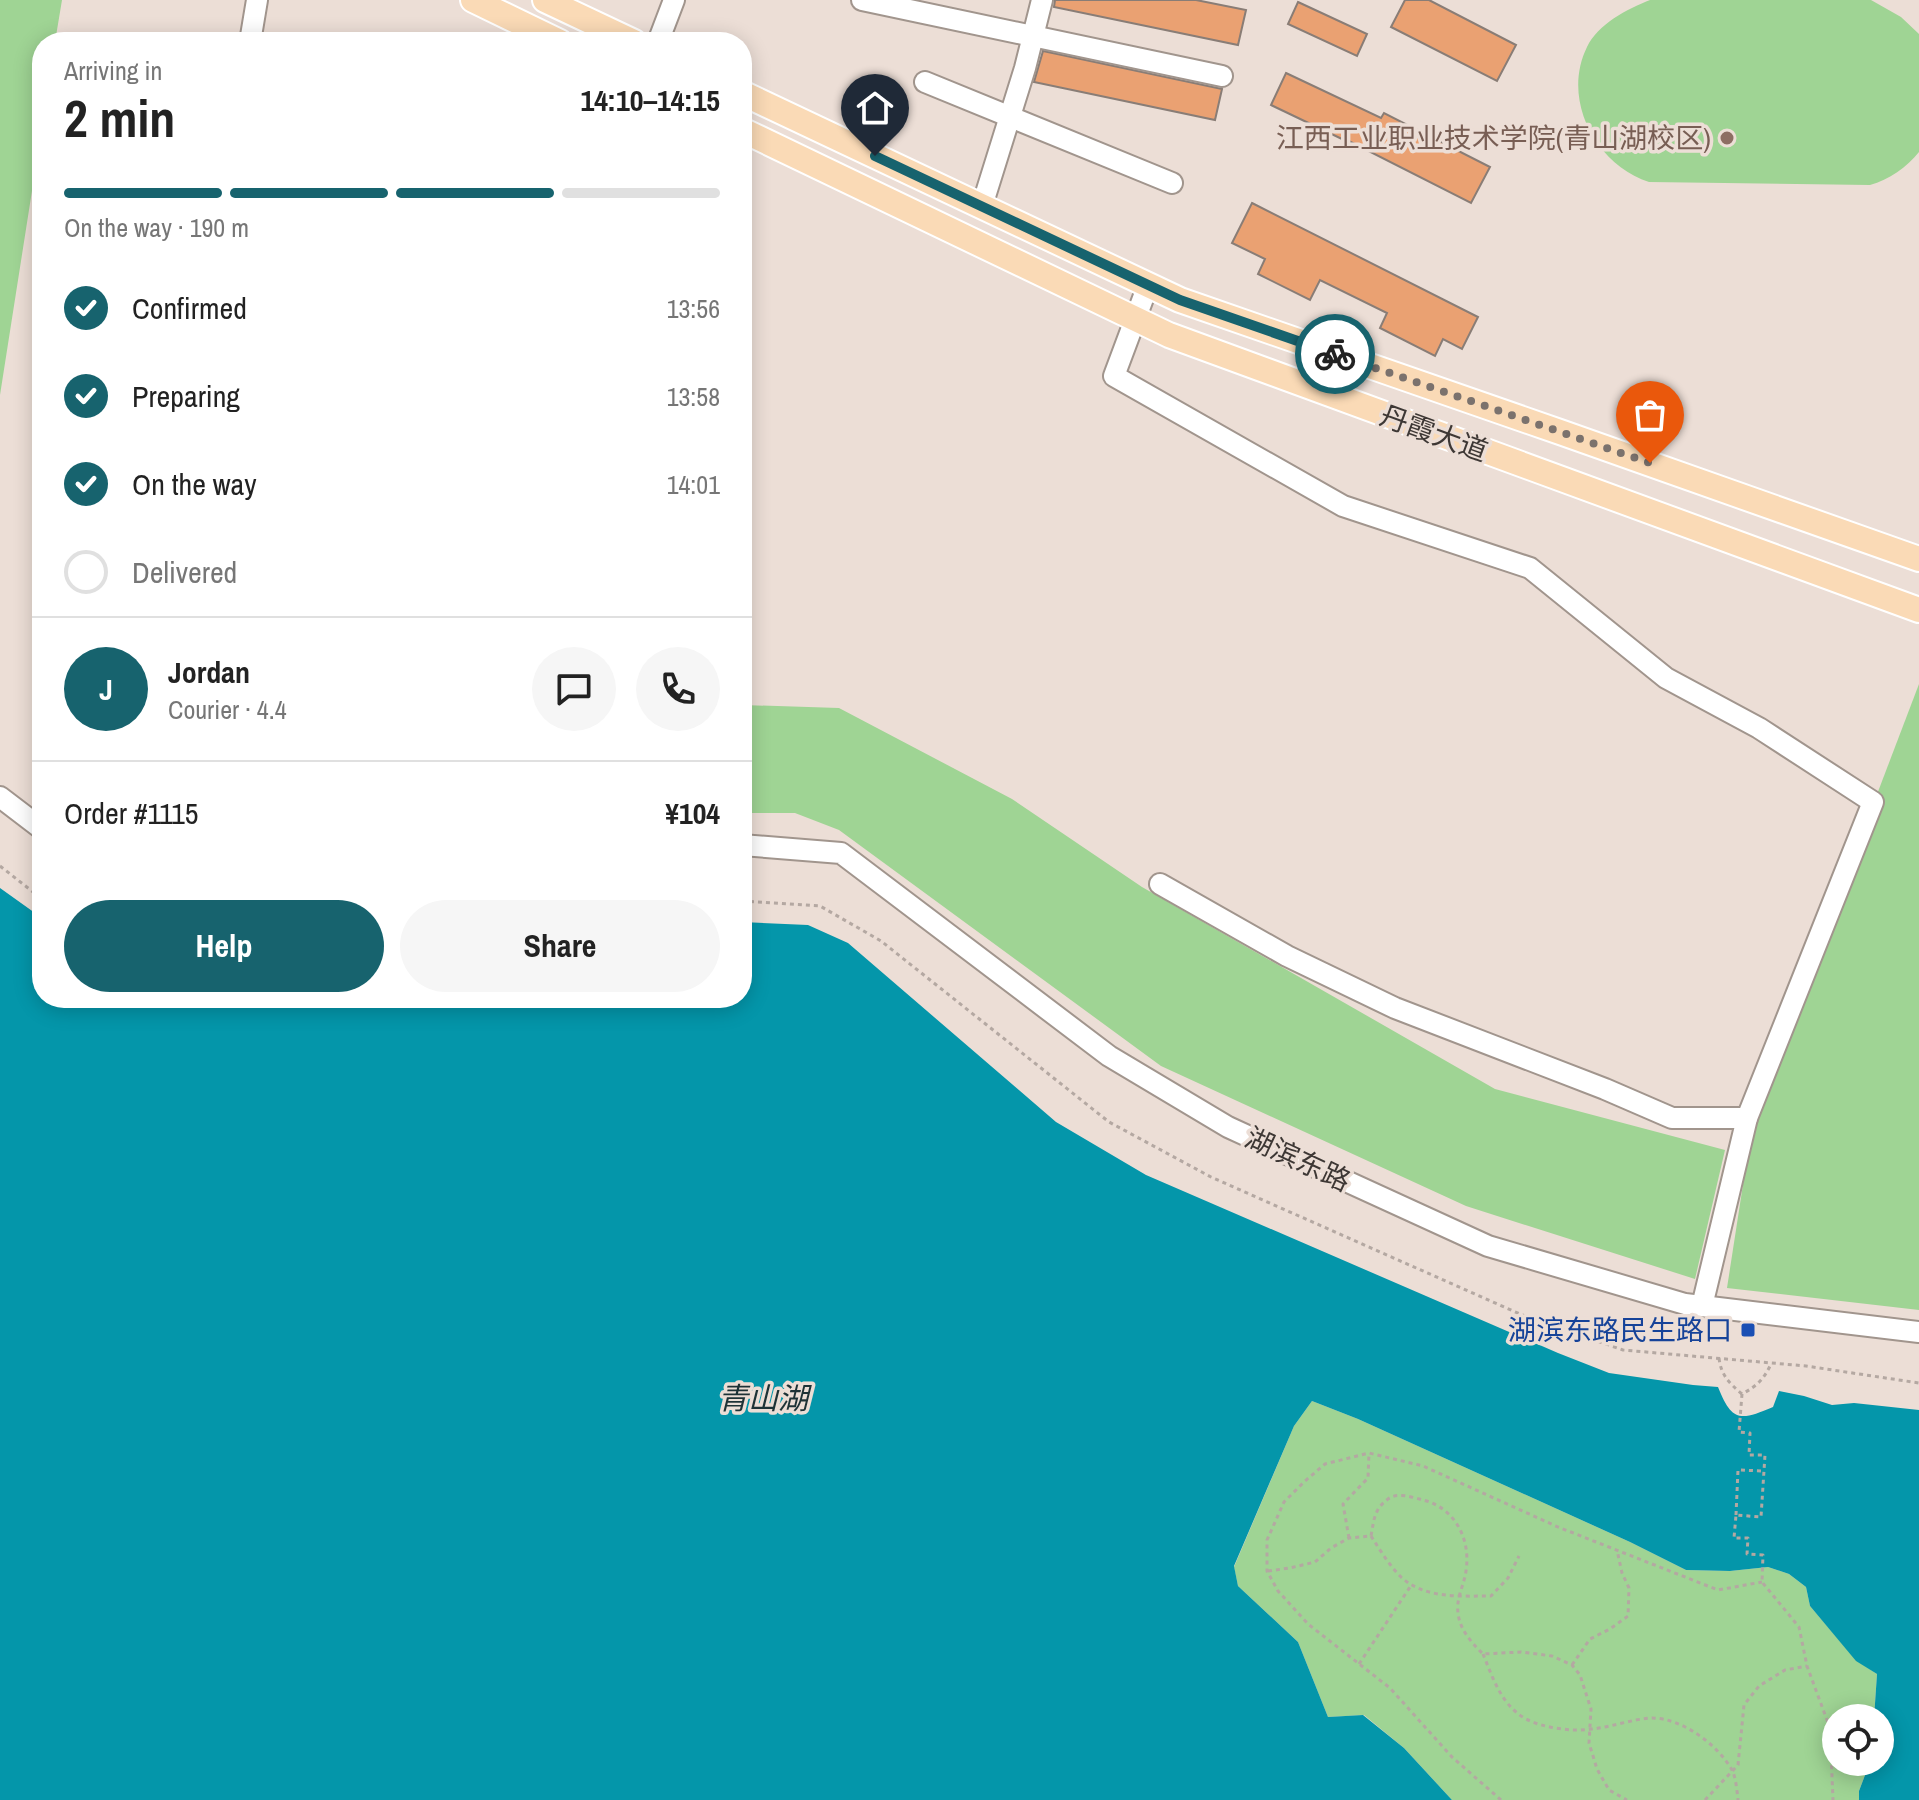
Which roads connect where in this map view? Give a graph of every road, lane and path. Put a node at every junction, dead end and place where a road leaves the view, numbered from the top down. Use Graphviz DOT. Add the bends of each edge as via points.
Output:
graph roads {
  1 [pos="257,0"];
  2 [pos="473,0"];
  3 [pos="545,0"];
  4 [pos="674,0"];
  5 [pos="862,0"];
  6 [pos="1042,0"];
  7 [pos="252,32"];
  8 [pos="539,32"];
  9 [pos="613,32"];
  10 [pos="662,32"];
  11 [pos="1033,36"];
  12 [pos="1222,76"];
  13 [pos="925,82"];
  14 [pos="752,98"];
  15 [pos="1010,116"];
  16 [pos="752,135"];
  17 [pos="1172,183"];
  18 [pos="982,206"];
  19 [pos="1148,285"];
  20 [pos="1135,319"];
  21 [pos="1919,559"];
  22 [pos="1919,610"];
  23 [pos="0,797"];
  24 [pos="32,821"];
  25 [pos="752,846"];
  26 [pos="0,866"];
  27 [pos="1160,884"];
  28 [pos="32,891"];
  29 [pos="1747,1118"];
  30 [pos="1702,1306"];
  31 [pos="1919,1332"];
  32 [pos="1719,1358"];
  33 [pos="1772,1363"];
  34 [pos="1742,1394"];
  35 [pos="1369,1453"];
  36 [pos="1764,1471"];
  37 [pos="1736,1515"];
  38 [pos="1371,1536"];
  39 [pos="1349,1538"];
  40 [pos="1617,1550"];
  41 [pos="1519,1556"];
  42 [pos="1267,1571"];
  43 [pos="1762,1582"];
  44 [pos="1412,1584"];
  45 [pos="1458,1596"];
  46 [pos="1483,1654"];
  47 [pos="1359,1664"];
  48 [pos="1572,1665"];
  49 [pos="1807,1666"];
  50 [pos="1590,1730"];
  51 [pos="1733,1772"];
  52 [pos="1501,1800"];
  53 [pos="1627,1800"];
  54 [pos="1705,1800"];
  55 [pos="1738,1800"];
  56 [pos="1833,1800"];
  1 -- 7 [label="street"];
  2 -- 8 [label="main road"];
  3 -- 9 [label="main road"];
  4 -- 10 [label="street"];
  5 -- 11 [label="street"];
  6 -- 11 [label="street"];
  11 -- 12 [label="street"];
  11 -- 15 [label="street"];
  13 -- 15 [label="street"];
  14 -- 18 [label="main road, 丹霞大道"];
  15 -- 17 [label="street"];
  15 -- 18 [label="street"];
  16 -- 20 [label="main road, 丹霞大道"];
  18 -- 19 [label="main road, 丹霞大道"];
  19 -- 20 [label="street"];
  19 -- 21 [label="main road, 丹霞大道"];
  20 -- 22 [label="main road, 丹霞大道"];
  20 -- 29 [label="street" via="1114,376 1343,506 1530,568 1666,678 1759,728 1873,802"];
  23 -- 24 [label="street"];
  25 -- 30 [label="street, 湖滨东路" via="841,853 1109,1056 1228,1127 1488,1246"];
  26 -- 28 [label="path"];
  27 -- 29 [label="street" via="1287,956 1395,1008 1672,1118"];
  29 -- 30 [label="street"];
  30 -- 31 [label="street, 湖滨东路"];
  32 -- 34 [label="path" via="1721,1372"];
  33 -- 34 [label="path" via="1764,1379"];
  34 -- 36 [label="path" via="1739,1432 1750,1433 1749,1455 1765,1455"];
  35 -- 39 [label="path" via="1368,1478 1343,1504"];
  35 -- 40 [label="path" via="1423,1466"];
  35 -- 42 [label="path" via="1325,1464 1284,1502 1267,1540"];
  36 -- 37 [label="path" via="1738,1470"];
  36 -- 37 [label="path" via="1761,1517"];
  37 -- 43 [label="path" via="1734,1538 1748,1538 1747,1554 1763,1555"];
  38 -- 39 [label="path"];
  38 -- 44 [label="path" via="1389,1564"];
  38 -- 45 [label="path" via="1376,1509 1392,1496 1434,1502 1454,1517 1467,1544"];
  39 -- 42 [label="path" via="1315,1562"];
  40 -- 43 [label="path" via="1718,1590"];
  40 -- 48 [label="path" via="1629,1588 1628,1616 1590,1639"];
  41 -- 45 [label="path" via="1491,1596"];
  42 -- 47 [label="path" via="1308,1624"];
  43 -- 49 [label="path" via="1799,1627"];
  44 -- 45 [label="path"];
  44 -- 47 [label="path"];
  45 -- 46 [label="path" via="1464,1634"];
  46 -- 48 [label="path" via="1521,1652"];
  46 -- 50 [label="path" via="1502,1698 1524,1718 1546,1727"];
  47 -- 52 [label="path" via="1390,1688 1452,1757"];
  48 -- 50 [label="path" via="1591,1709"];
  49 -- 51 [label="path" via="1785,1670 1759,1686 1744,1705"];
  49 -- 56 [label="path" via="1830,1728"];
  50 -- 51 [label="path" via="1667,1720 1709,1742"];
  50 -- 53 [label="path" via="1597,1769 1609,1790"];
  51 -- 54 [label="path"];
  51 -- 55 [label="path"];
}
